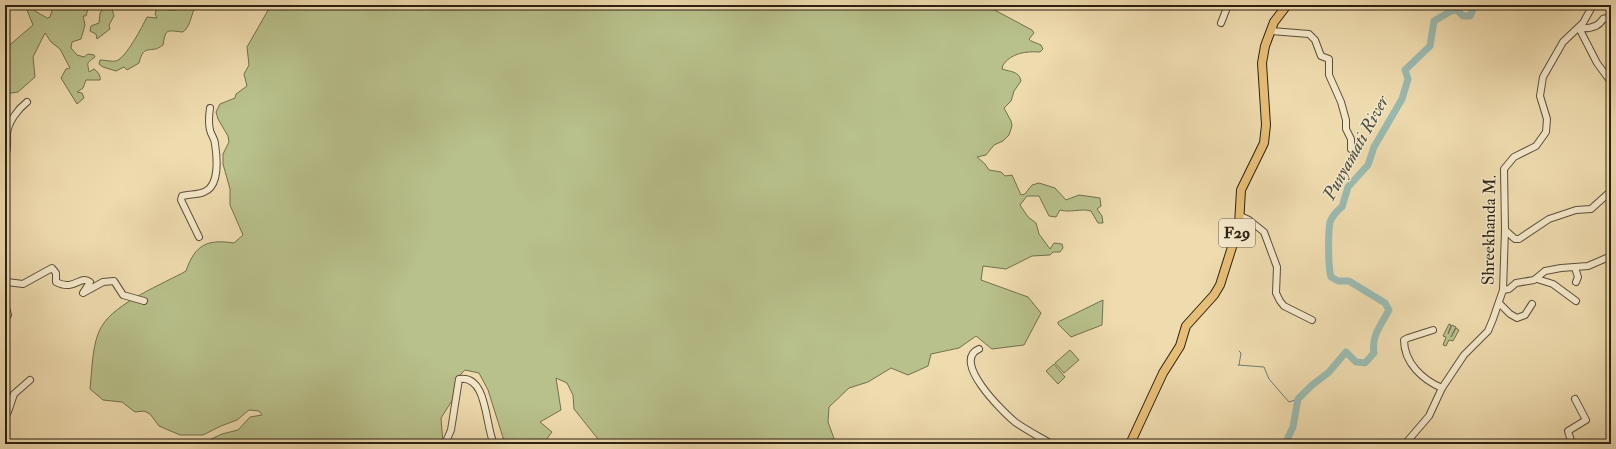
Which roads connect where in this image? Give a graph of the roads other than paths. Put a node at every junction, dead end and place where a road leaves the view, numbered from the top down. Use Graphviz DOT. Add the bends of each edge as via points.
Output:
graph roads {
  1 [pos="1228,5"];
  2 [pos="1287,5"];
  3 [pos="1593,5"];
  4 [pos="1611,17"];
  5 [pos="1221,23"];
  6 [pos="1579,28"];
  7 [pos="1272,31"];
  8 [pos="1611,82"];
  9 [pos="27,102"];
  10 [pos="210,108"];
  11 [pos="1351,150"];
  12 [pos="5,157"];
  13 [pos="1611,191"];
  14 [pos="1240,216"];
  15 [pos="1505,230"];
  16 [pos="199,237"];
  17 [pos="1611,256"];
  18 [pos="1575,268"];
  19 [pos="1537,279"];
  20 [pos="1576,282"];
  21 [pos="5,285"];
  22 [pos="1503,290"];
  23 [pos="144,301"];
  24 [pos="1576,301"];
  25 [pos="1499,303"];
  26 [pos="5,304"];
  27 [pos="1532,304"];
  28 [pos="5,319"];
  29 [pos="1312,320"];
  30 [pos="1433,330"];
  31 [pos="979,349"];
  32 [pos="30,380"];
  33 [pos="1442,388"];
  34 [pos="1575,399"];
  35 [pos="8,402"];
  36 [pos="5,415"];
  37 [pos="1050,443"];
  38 [pos="1410,443"];
  39 [pos="446,444"];
  40 [pos="494,444"];
  41 [pos="1130,444"];
  42 [pos="1572,444"];
  1 -- 5 [label="street"];
  2 -- 7 [label="main road, F29" via="1274,22"];
  3 -- 6 [label="street, Shreekhanda M."];
  4 -- 6 [label="street" via="1603,19 1591,29"];
  6 -- 8 [label="street" via="1597,63"];
  6 -- 15 [label="street, Shreekhanda M." via="1563,42 1543,77 1540,96 1547,119 1546,132 1536,146 1514,157 1504,169"];
  7 -- 11 [label="street" via="1309,34 1321,56 1329,60 1329,75 1341,102 1346,129 1351,139"];
  7 -- 14 [label="main road, F29" via="1265,46 1262,63 1266,125 1264,143 1241,190"];
  9 -- 12 [label="street" via="14,115 9,127"];
  10 -- 16 [label="street" via="208,121 216,143 219,164 215,178 204,192 182,196 181,200"];
  13 -- 15 [label="street" via="1591,209 1576,210 1549,219 1519,238 1514,239"];
  14 -- 29 [label="street" via="1264,232 1277,269 1276,293 1280,301 1284,306"];
  14 -- 41 [label="main road, F29" via="1220,285 1186,326 1180,346 1163,373"];
  15 -- 22 [label="street, Shreekhanda M."];
  17 -- 18 [label="street" via="1588,266"];
  18 -- 19 [label="street" via="1545,271"];
  18 -- 20 [label="street" via="1578,277"];
  19 -- 22 [label="street" via="1516,283"];
  19 -- 24 [label="street" via="1553,284"];
  21 -- 23 [label="street" via="7,282 23,284 52,268 56,273 56,282 62,285 69,286 87,279 90,282 83,293 103,282 114,281 123,295"];
  22 -- 25 [label="street, Shreekhanda M."];
  25 -- 27 [label="street" via="1517,318 1525,315"];
  25 -- 33 [label="street, Shreekhanda M." via="1488,331 1464,355"];
  26 -- 28 [label="street" via="8,316"];
  30 -- 33 [label="street" via="1408,338 1404,340 1404,344 1408,359 1426,380"];
  31 -- 37 [label="street" via="970,357 970,364 989,396 1028,431"];
  32 -- 35 [label="street"];
  33 -- 38 [label="street, Shreekhanda M." via="1429,416"];
  34 -- 42 [label="street" via="1586,420 1568,431"];
  35 -- 36 [label="street" via="8,412"];
  39 -- 40 [label="street" via="451,430 459,379 465,378 475,383 481,393"];
}
